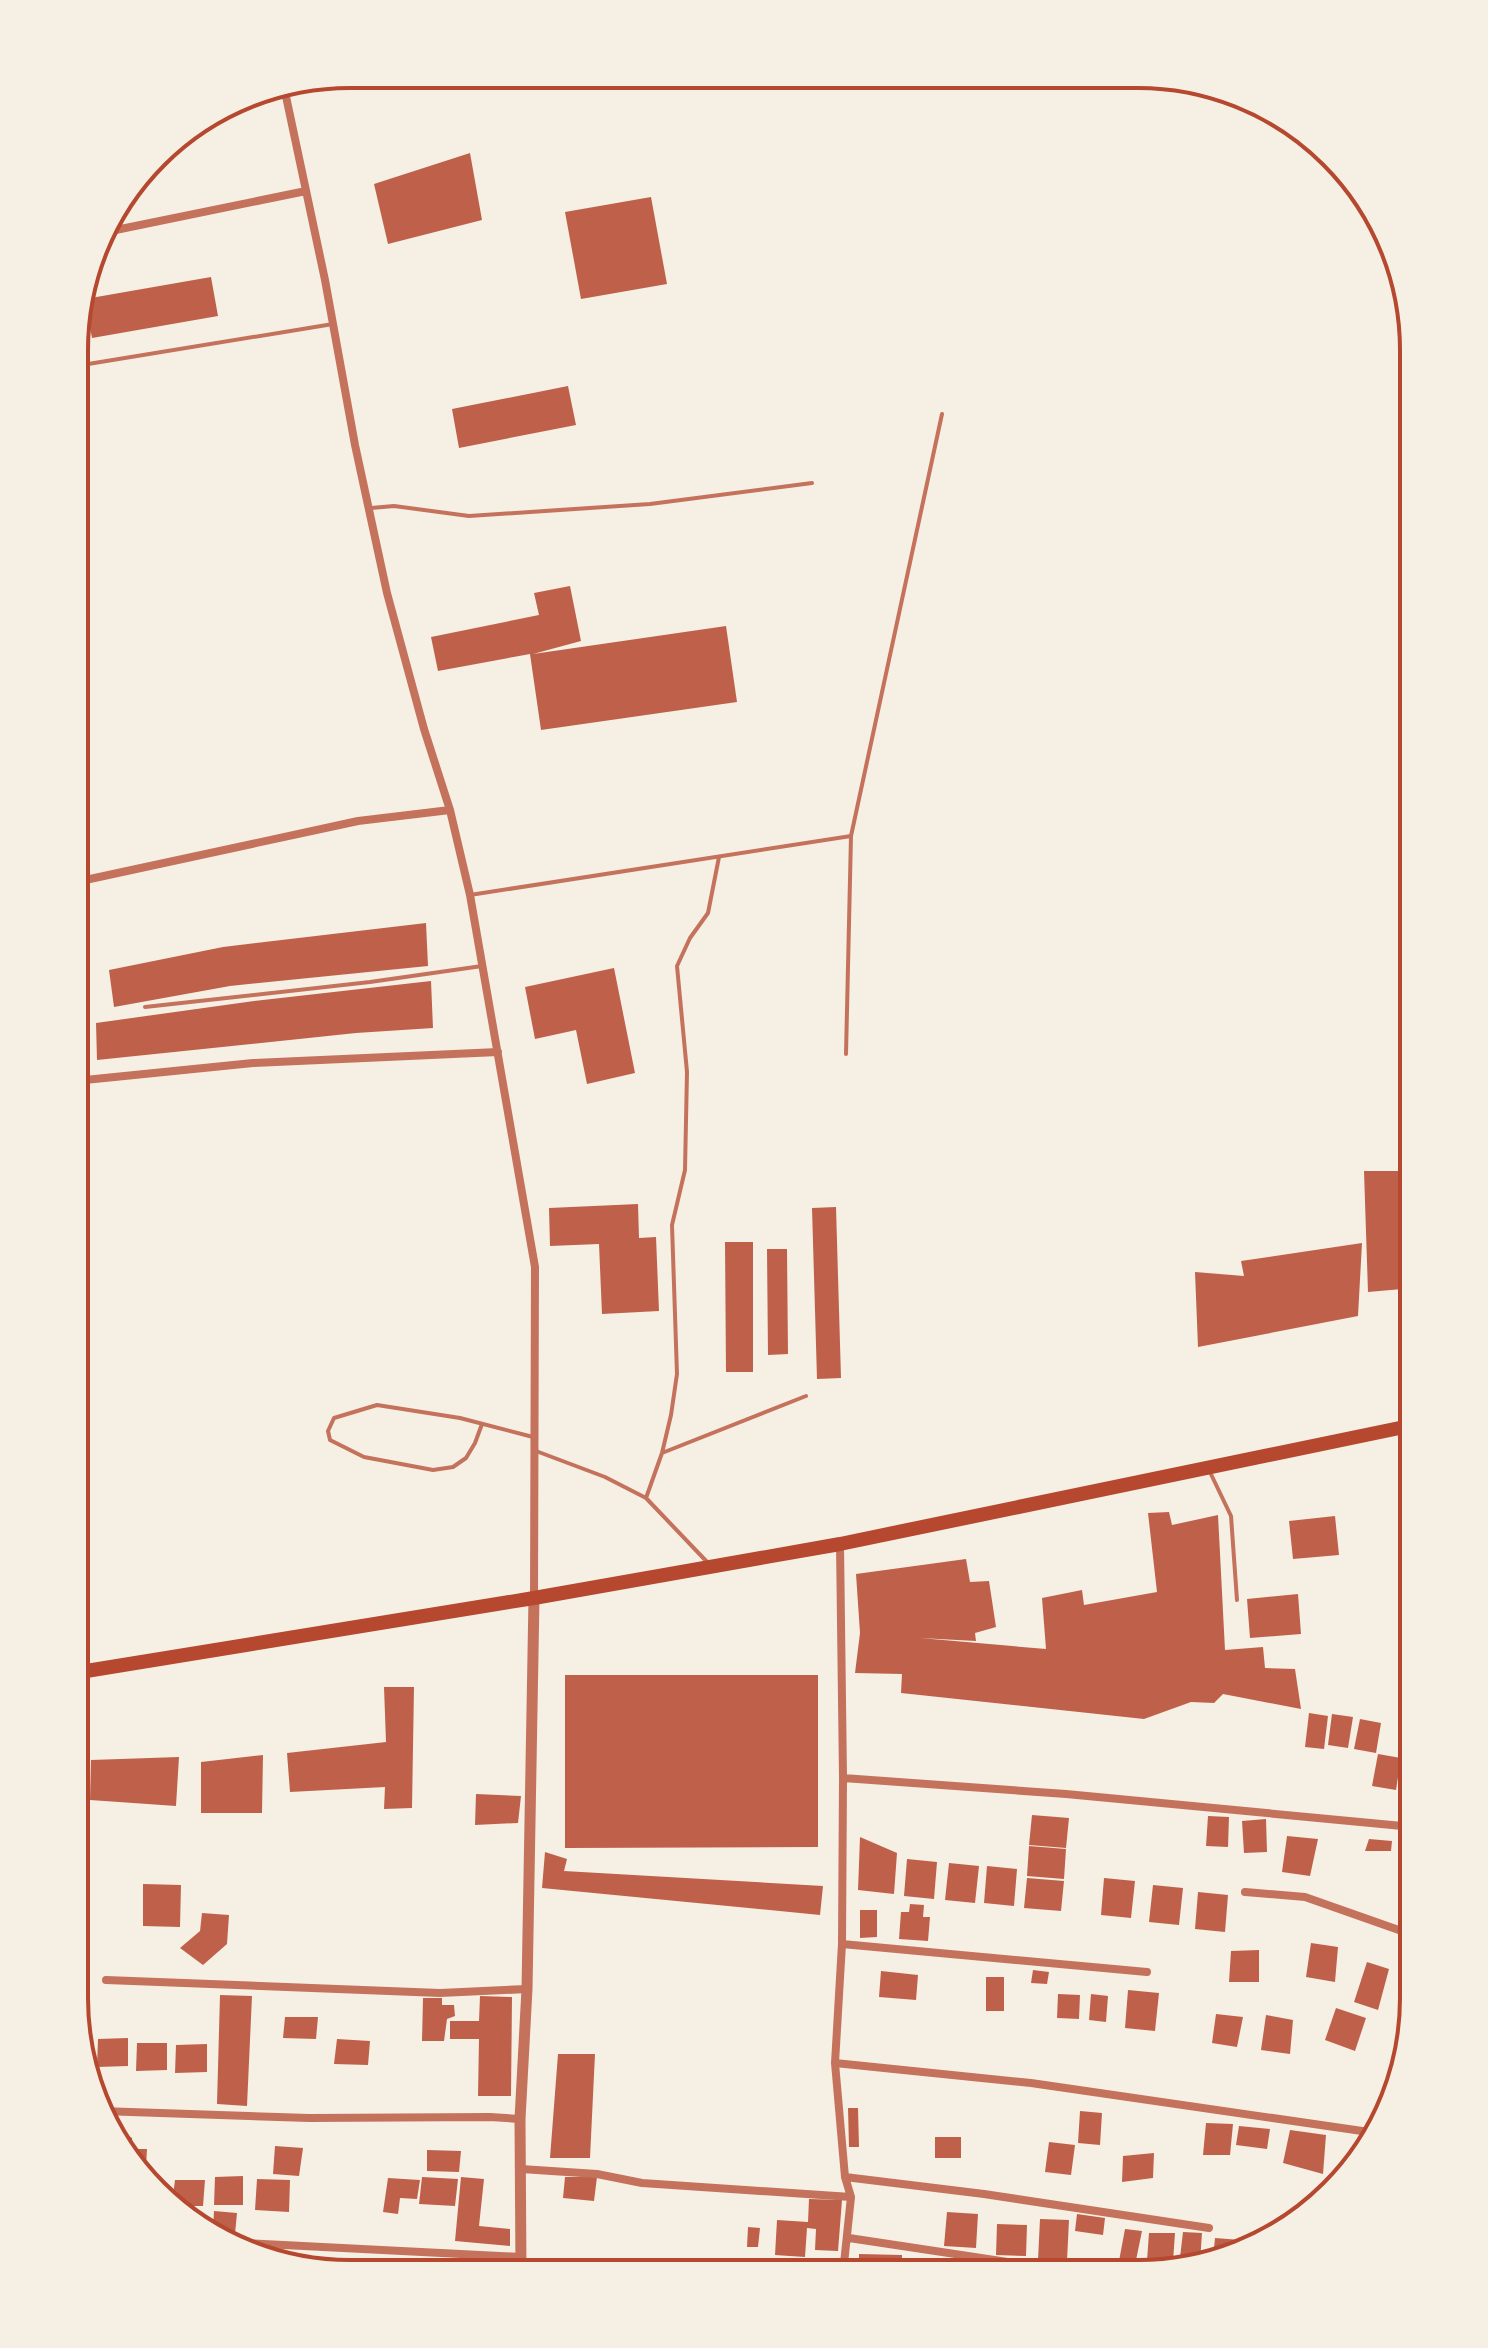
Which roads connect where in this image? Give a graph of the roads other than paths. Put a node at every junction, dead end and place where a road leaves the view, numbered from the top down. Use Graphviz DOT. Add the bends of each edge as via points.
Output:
graph roads {
  1 [pos="286,96"];
  2 [pos="306,191"];
  3 [pos="118,230"];
  4 [pos="333,324"];
  5 [pos="88,364"];
  6 [pos="942,414"];
  7 [pos="812,483"];
  8 [pos="369,509"];
  9 [pos="450,810"];
  10 [pos="851,836"];
  11 [pos="719,857"];
  12 [pos="88,879"];
  13 [pos="470,895"];
  14 [pos="482,966"];
  15 [pos="145,1007"];
  16 [pos="498,1052"];
  17 [pos="846,1054"];
  18 [pos="88,1080"];
  19 [pos="806,1396"];
  20 [pos="482,1424"];
  21 [pos="1399,1428"];
  22 [pos="533,1437"];
  23 [pos="533,1450"];
  24 [pos="662,1453"];
  25 [pos="1208,1468"];
  26 [pos="646,1498"];
  27 [pos="840,1544"];
  28 [pos="711,1566"];
  29 [pos="534,1598"];
  30 [pos="1237,1600"];
  31 [pos="88,1671"];
  32 [pos="843,1778"];
  33 [pos="1399,1826"];
  34 [pos="1245,1892"];
  35 [pos="1399,1930"];
  36 [pos="842,1944"];
  37 [pos="1147,1972"];
  38 [pos="106,1980"];
  39 [pos="527,1989"];
  40 [pos="835,2063"];
  41 [pos="115,2111"];
  42 [pos="520,2119"];
  43 [pos="1363,2131"];
  44 [pos="521,2169"];
  45 [pos="845,2177"];
  46 [pos="851,2197"];
  47 [pos="1209,2228"];
  48 [pos="849,2238"];
  49 [pos="261,2244"];
  50 [pos="521,2257"];
  51 [pos="845,2260"];
  52 [pos="994,2260"];
  1 -- 2 [label="street"];
  2 -- 3 [label="street"];
  2 -- 4 [label="street"];
  4 -- 5 [label="lane"];
  4 -- 8 [label="street"];
  6 -- 10 [label="lane"];
  7 -- 8 [label="lane" via="650,504 469,516 394,506"];
  8 -- 9 [label="street" via="387,593"];
  9 -- 12 [label="street" via="358,821"];
  9 -- 13 [label="street"];
  10 -- 11 [label="lane"];
  10 -- 17 [label="lane"];
  11 -- 13 [label="lane"];
  11 -- 24 [label="lane" via="708,913 677,966 687,1072 685,1170 672,1225 677,1374"];
  13 -- 14 [label="street"];
  14 -- 15 [label="lane"];
  14 -- 16 [label="street"];
  16 -- 18 [label="street" via="253,1063"];
  16 -- 22 [label="street" via="535,1267"];
  19 -- 24 [label="lane"];
  20 -- 20 [label="lane" via="377,1405 334,1418 328,1431 330,1440 364,1457 433,1470 453,1467 466,1458"];
  20 -- 22 [label="lane"];
  21 -- 25 [label="main road"];
  22 -- 23 [label="street"];
  23 -- 26 [label="lane"];
  23 -- 29 [label="street"];
  24 -- 26 [label="lane"];
  25 -- 27 [label="main road"];
  25 -- 30 [label="lane" via="1231,1516"];
  26 -- 28 [label="lane"];
  27 -- 28 [label="main road"];
  27 -- 32 [label="street"];
  28 -- 29 [label="main road"];
  29 -- 31 [label="main road"];
  29 -- 39 [label="street"];
  32 -- 33 [label="street"];
  32 -- 36 [label="street"];
  34 -- 35 [label="street" via="1305,1897"];
  36 -- 37 [label="street"];
  36 -- 40 [label="street"];
  38 -- 39 [label="street" via="440,1993"];
  39 -- 42 [label="street"];
  40 -- 43 [label="street" via="1031,2083"];
  40 -- 45 [label="street"];
  41 -- 42 [label="street"];
  42 -- 44 [label="street"];
  44 -- 46 [label="street"];
  44 -- 50 [label="street"];
  45 -- 46 [label="street"];
  45 -- 47 [label="street"];
  46 -- 48 [label="street"];
  48 -- 51 [label="street"];
  48 -- 52 [label="street"];
  49 -- 50 [label="street"];
}
